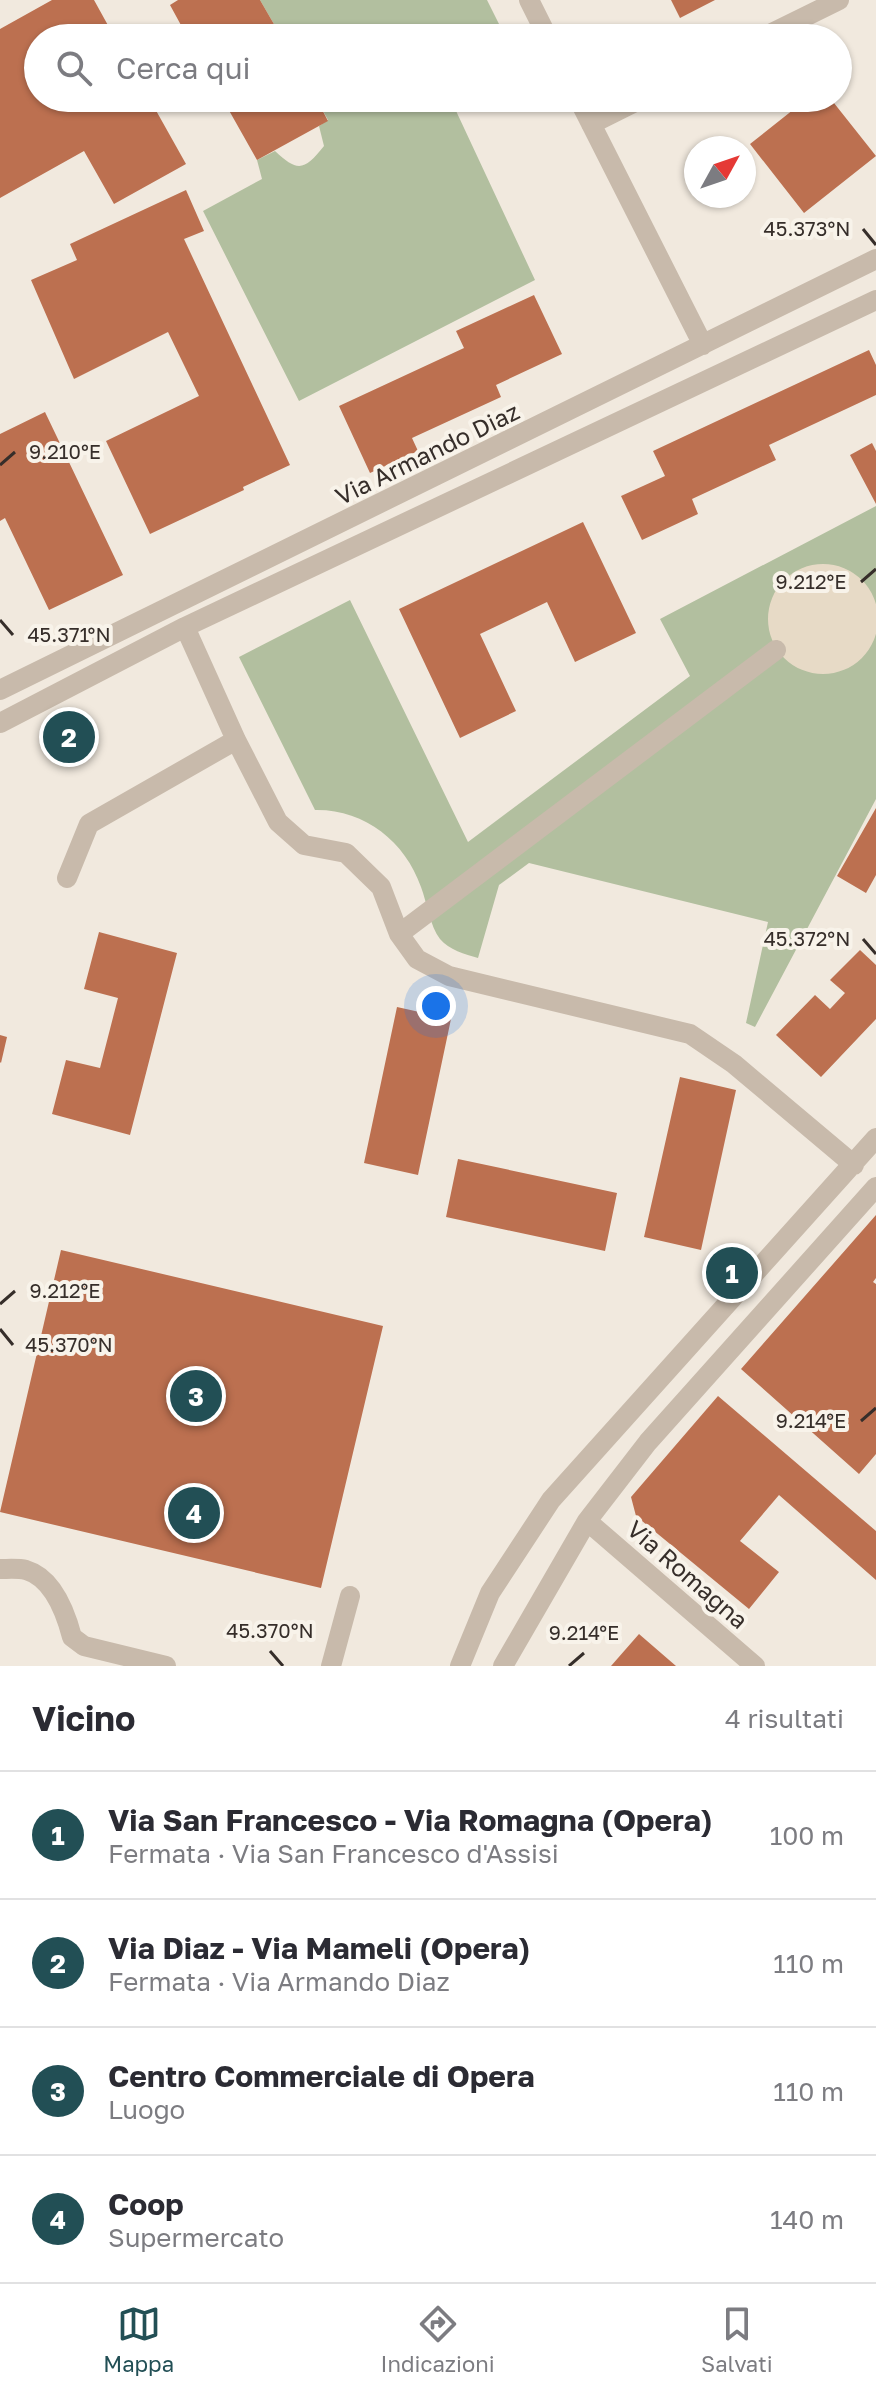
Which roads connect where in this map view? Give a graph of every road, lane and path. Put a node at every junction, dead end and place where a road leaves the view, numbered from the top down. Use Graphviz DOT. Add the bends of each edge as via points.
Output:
graph roads {
  1 [pos="529,0"];
  2 [pos="839,0"];
  3 [pos="806,7"];
  4 [pos="541,24"];
  5 [pos="782,24"];
  6 [pos="585,112"];
  7 [pos="615,112"];
  8 [pos="591,124"];
  9 [pos="876,259"];
  10 [pos="876,300"];
  11 [pos="703,345"];
  12 [pos="185,627"];
  13 [pos="776,650"];
  14 [pos="0,690"];
  15 [pos="0,723"];
  16 [pos="236,740"];
  17 [pos="67,878"];
  18 [pos="399,934"];
  19 [pos="876,1138"];
  20 [pos="854,1165"];
  21 [pos="876,1187"];
  22 [pos="587,1521"];
  23 [pos="0,1569"];
  24 [pos="350,1596"];
  25 [pos="72,1637"];
  26 [pos="84,1666"];
  27 [pos="166,1666"];
  28 [pos="331,1666"];
  29 [pos="460,1666"];
  30 [pos="503,1666"];
  31 [pos="755,1666"];
  1 -- 4 [label="street"];
  2 -- 3 [label="street"];
  3 -- 5 [label="street"];
  6 -- 8 [label="street"];
  7 -- 8 [label="street"];
  8 -- 11 [label="street"];
  9 -- 11 [label="street, Via Armando Diaz"];
  10 -- 12 [label="street"];
  11 -- 14 [label="street, Via Armando Diaz"];
  12 -- 15 [label="street"];
  12 -- 16 [label="street"];
  13 -- 18 [label="street"];
  16 -- 17 [label="street" via="89,824"];
  16 -- 18 [label="street" via="278,822 304,845 346,853 381,887"];
  18 -- 20 [label="street" via="417,959 449,976 690,1034 734,1064"];
  19 -- 20 [label="street"];
  20 -- 29 [label="street" via="551,1500 490,1593"];
  21 -- 22 [label="street" via="648,1442"];
  22 -- 30 [label="street"];
  22 -- 31 [label="street, Via Romagna"];
  23 -- 25 [label="street" via="27,1570 44,1581 66,1611"];
  24 -- 28 [label="street"];
  25 -- 26 [label="street"];
  25 -- 27 [label="street" via="84,1646"];
}
